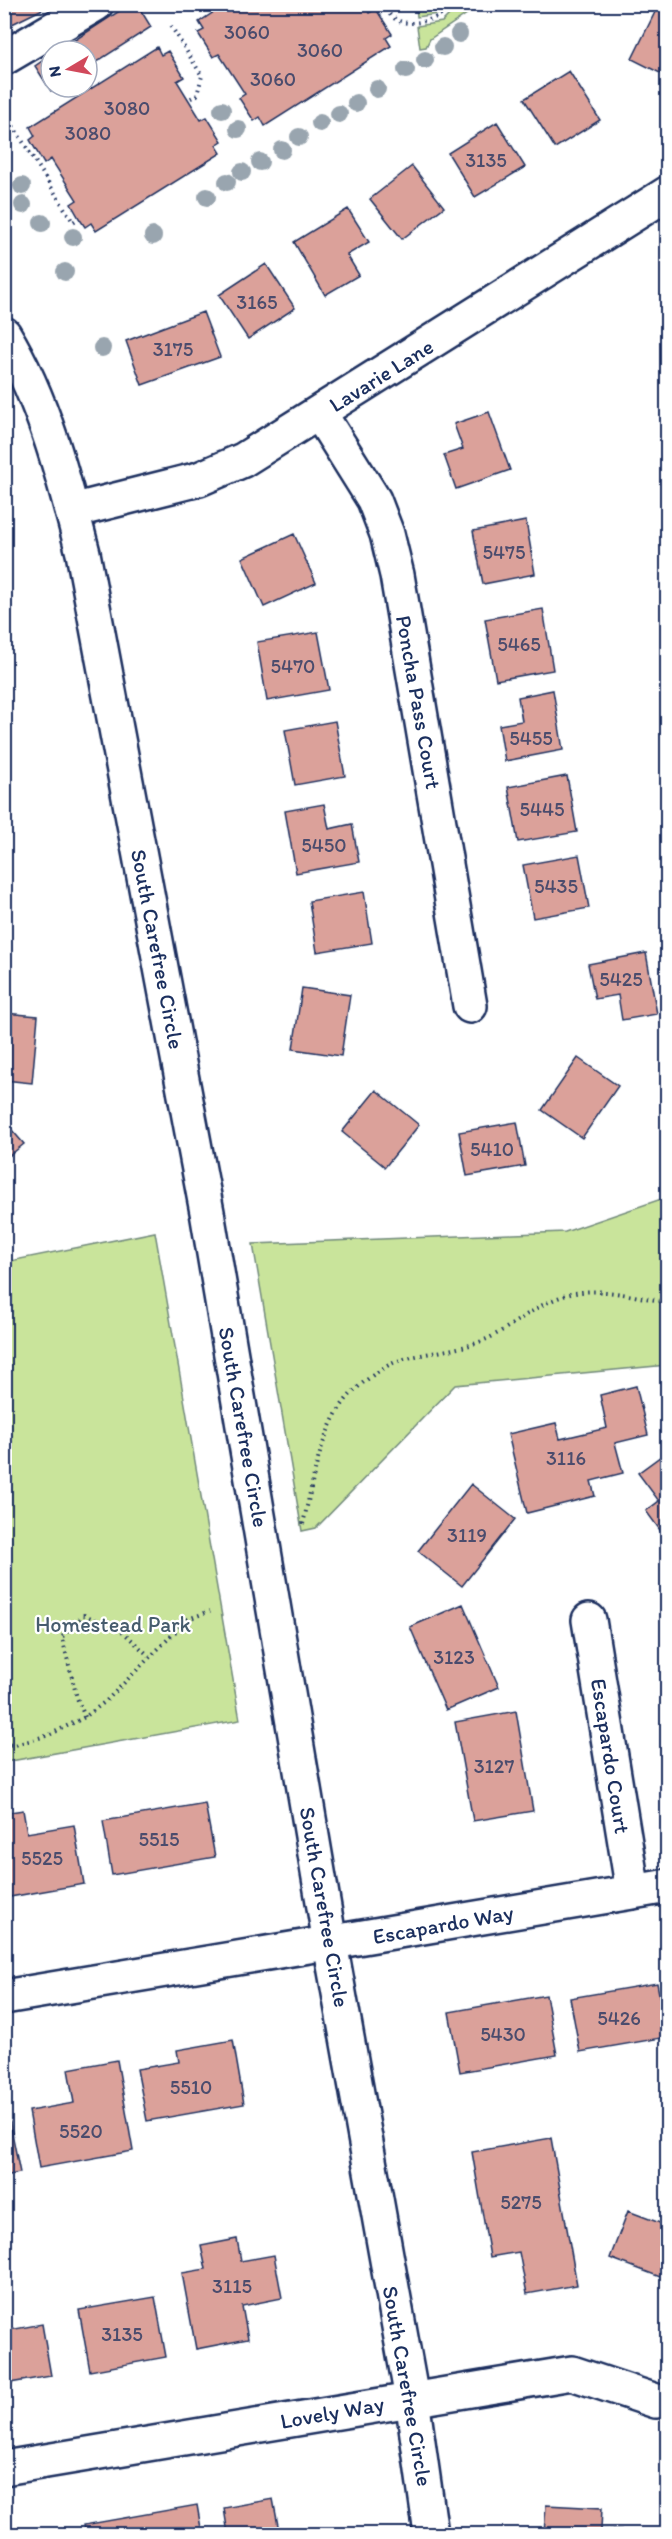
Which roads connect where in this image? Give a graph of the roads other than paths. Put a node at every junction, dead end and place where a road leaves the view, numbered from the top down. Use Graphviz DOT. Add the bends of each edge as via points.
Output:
graph roads {
  1 [pos="96,4"];
  2 [pos="4,58"];
  3 [pos="668,193"];
  4 [pos="4,334"];
  5 [pos="320,414"];
  6 [pos="72,512"];
  7 [pos="470,1006"];
  8 [pos="589,1620"];
  9 [pos="668,1886"];
  10 [pos="633,1892"];
  11 [pos="330,1943"];
  12 [pos="4,1997"];
  13 [pos="412,2399"];
  14 [pos="656,2401"];
  15 [pos="4,2468"];
  16 [pos="431,2535"];
  1 -- 2 [label="street"];
  3 -- 5 [label="street, Lavarie Lane"];
  4 -- 6 [label="street, South Carefree Circle" via="59,461"];
  5 -- 6 [label="street, Lavarie Lane" via="243,460 199,479"];
  5 -- 7 [label="street, Poncha Pass Court" via="374,500 387,534"];
  6 -- 11 [label="street, South Carefree Circle" via="83,553 207,1212"];
  8 -- 10 [label="street, Escapardo Court"];
  9 -- 10 [label="street, Escapardo Way"];
  10 -- 11 [label="street, Escapardo Way"];
  11 -- 12 [label="street, Escapardo Way"];
  11 -- 13 [label="street, South Carefree Circle"];
  13 -- 14 [label="street, Lovely Way" via="572,2373"];
  13 -- 15 [label="street, Lovely Way"];
  13 -- 16 [label="street, South Carefree Circle"];
}
